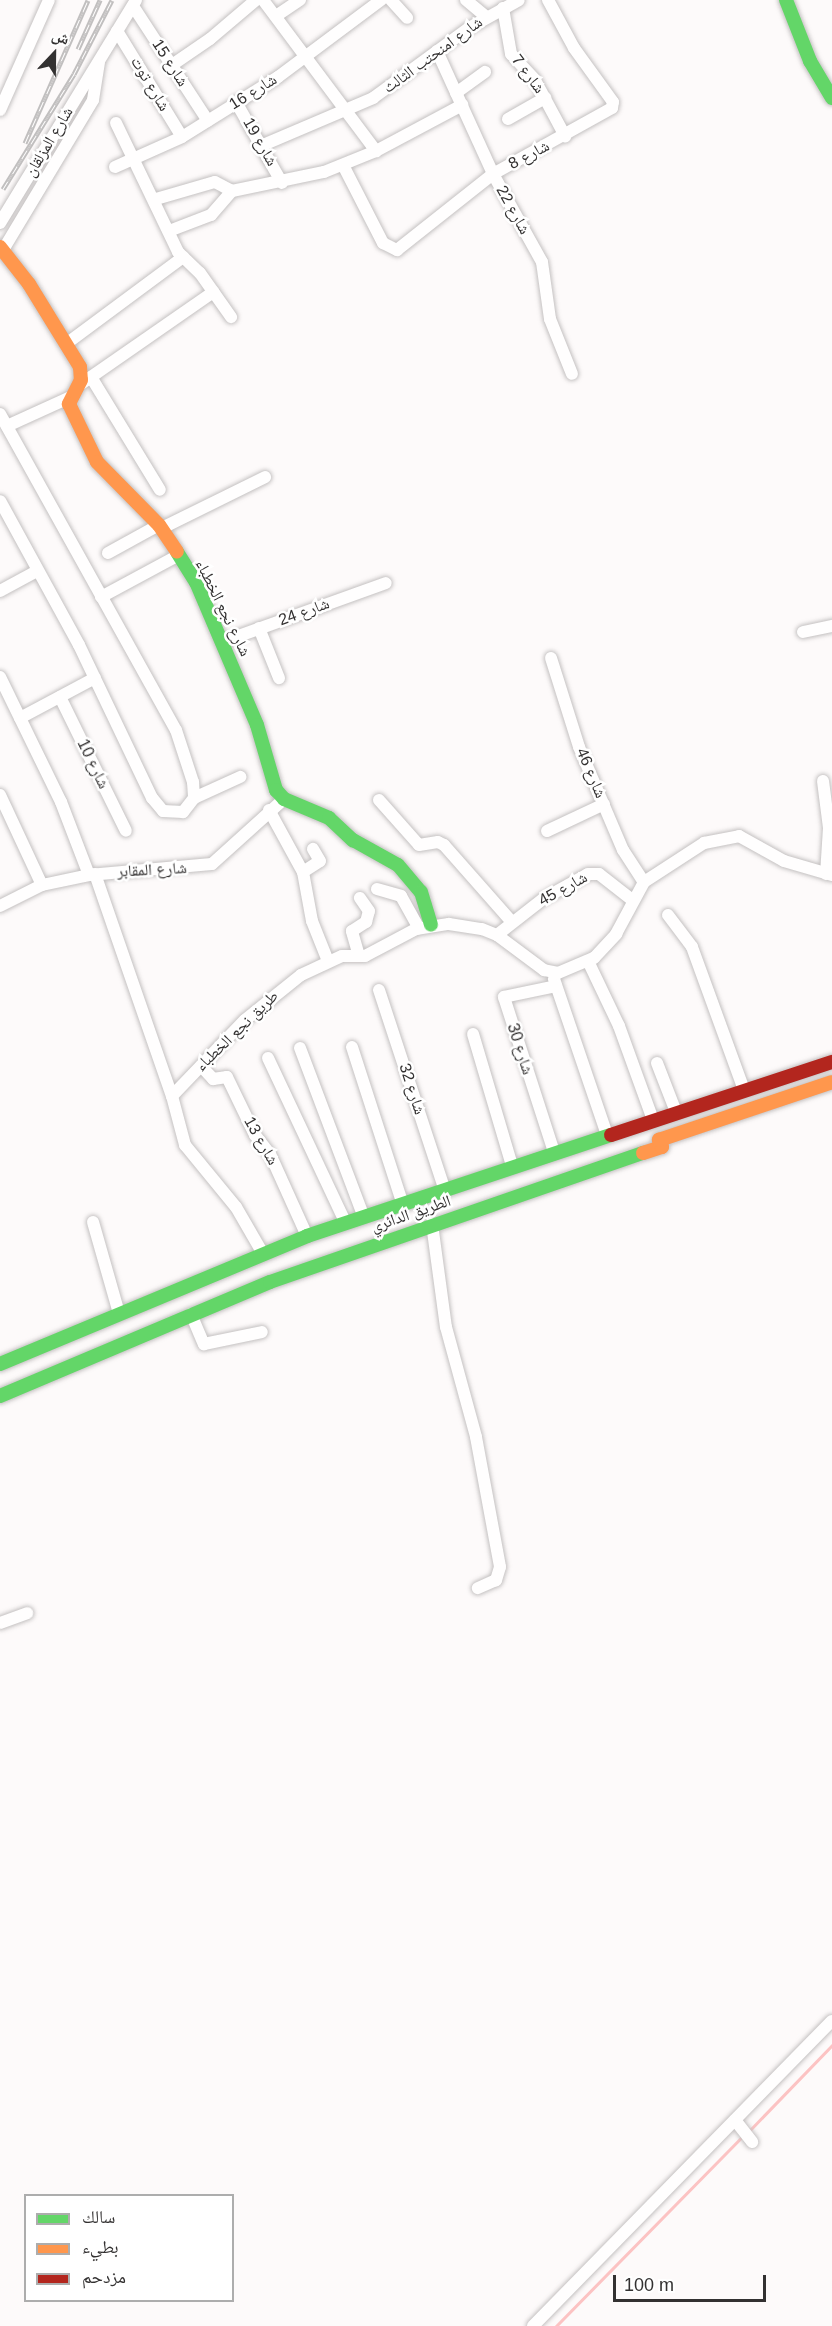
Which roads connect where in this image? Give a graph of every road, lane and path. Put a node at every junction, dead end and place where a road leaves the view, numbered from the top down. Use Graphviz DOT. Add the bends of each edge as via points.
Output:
graph roads {
  1 [pos="49,0"];
  2 [pos="256,0"];
  3 [pos="262,0"];
  4 [pos="300,0"];
  5 [pos="381,0"];
  6 [pos="391,0"];
  7 [pos="466,0"];
  8 [pos="519,0"];
  9 [pos="548,0"];
  10 [pos="786,0"];
  11 [pos="135,3"];
  12 [pos="503,8"];
  13 [pos="276,16"];
  14 [pos="407,18"];
  15 [pos="486,18"];
  16 [pos="117,31"];
  17 [pos="437,51"];
  18 [pos="307,58"];
  19 [pos="99,61"];
  20 [pos="172,65"];
  21 [pos="485,72"];
  22 [pos="456,93"];
  23 [pos="545,98"];
  24 [pos="832,98"];
  25 [pos="236,102"];
  26 [pos="462,105"];
  27 [pos="0,110"];
  28 [pos="348,111"];
  29 [pos="508,119"];
  30 [pos="208,121"];
  31 [pos="116,123"];
  32 [pos="565,136"];
  33 [pos="182,137"];
  34 [pos="263,145"];
  35 [pos="376,150"];
  36 [pos="135,158"];
  37 [pos="343,165"];
  38 [pos="115,167"];
  39 [pos="494,174"];
  40 [pos="282,183"];
  41 [pos="232,191"];
  42 [pos="156,199"];
  43 [pos="0,223"];
  44 [pos="169,231"];
  45 [pos="2,249"];
  46 [pos="183,257"];
  47 [pos="213,292"];
  48 [pos="231,317"];
  49 [pos="66,344"];
  50 [pos="572,374"];
  51 [pos="91,377"];
  52 [pos="75,391"];
  53 [pos="0,414"];
  54 [pos="7,426"];
  55 [pos="265,477"];
  56 [pos="160,490"];
  57 [pos="0,501"];
  58 [pos="160,526"];
  59 [pos="108,553"];
  60 [pos="178,555"];
  61 [pos="37,571"];
  62 [pos="386,583"];
  63 [pos="0,591"];
  64 [pos="101,597"];
  65 [pos="832,626"];
  66 [pos="260,628"];
  67 [pos="803,632"];
  68 [pos="222,642"];
  69 [pos="551,658"];
  70 [pos="0,677"];
  71 [pos="95,678"];
  72 [pos="279,678"];
  73 [pos="60,697"];
  74 [pos="20,718"];
  75 [pos="240,777"];
  76 [pos="823,782"];
  77 [pos="0,795"];
  78 [pos="194,798"];
  79 [pos="284,799"];
  80 [pos="379,801"];
  81 [pos="604,804"];
  82 [pos="269,810"];
  83 [pos="126,831"];
  84 [pos="547,831"];
  85 [pos="313,849"];
  86 [pos="303,872"];
  87 [pos="92,874"];
  88 [pos="829,874"];
  89 [pos="644,882"];
  90 [pos="42,885"];
  91 [pos="377,890"];
  92 [pos="360,898"];
  93 [pos="631,899"];
  94 [pos="0,906"];
  95 [pos="668,915"];
  96 [pos="512,922"];
  97 [pos="425,927"];
  98 [pos="497,935"];
  99 [pos="359,956"];
  100 [pos="328,962"];
  101 [pos="588,962"];
  102 [pos="551,972"];
  103 [pos="556,986"];
  104 [pos="379,990"];
  105 [pos="473,1034"];
  106 [pos="352,1047"];
  107 [pos="300,1048"];
  108 [pos="268,1058"];
  109 [pos="832,1062"];
  110 [pos="657,1063"];
  111 [pos="201,1066"];
  112 [pos="832,1082"];
  113 [pos="744,1090"];
  114 [pos="172,1096"];
  115 [pos="676,1112"];
  116 [pos="653,1120"];
  117 [pos="607,1135"];
  118 [pos="554,1152"];
  119 [pos="508,1167"];
  120 [pos="444,1188"];
  121 [pos="514,1196"];
  122 [pos="402,1202"];
  123 [pos="363,1215"];
  124 [pos="93,1222"];
  125 [pos="345,1222"];
  126 [pos="432,1224"];
  127 [pos="307,1236"];
  128 [pos="262,1252"];
  129 [pos="119,1313"];
  130 [pos="191,1314"];
  131 [pos="79,1330"];
  132 [pos="262,1332"];
  133 [pos="90,1358"];
  134 [pos="0,1364"];
  135 [pos="0,1396"];
  136 [pos="478,1588"];
  137 [pos="27,1613"];
  138 [pos="0,1623"];
  139 [pos="832,2021"];
  140 [pos="735,2120"];
  141 [pos="752,2142"];
  142 [pos="533,2326"];
  1 -- 27 [label="street"];
  2 -- 20 [label="street"];
  3 -- 13 [label="street"];
  4 -- 13 [label="street"];
  5 -- 18 [label="street, شارع 16"];
  6 -- 14 [label="street"];
  7 -- 15 [label="street"];
  8 -- 12 [label="street, شارع امنحتب الثالث"];
  9 -- 32 [label="street, شارع 8" via="574,48 614,104"];
  10 -- 24 [label="main road" via="810,61"];
  11 -- 16 [label="street, شارع المزلقان"];
  11 -- 20 [label="street, شارع 15"];
  12 -- 15 [label="street, شارع امنحتب الثالث"];
  12 -- 23 [label="street, شارع 7" via="511,54 535,80"];
  13 -- 18 [label="street"];
  15 -- 17 [label="street, شارع امنحتب الثالث"];
  16 -- 19 [label="street, شارع المزلقان"];
  16 -- 33 [label="street, شارع توت"];
  17 -- 22 [label="street, شارع 22"];
  17 -- 28 [label="street, شارع امنحتب الثالث" via="398,83"];
  18 -- 25 [label="street, شارع 16"];
  18 -- 28 [label="street" via="324,87"];
  19 -- 43 [label="street, شارع المزلقان"];
  19 -- 45 [label="street" via="93,100"];
  20 -- 30 [label="street, شارع 15"];
  21 -- 22 [label="street"];
  22 -- 26 [label="street, شارع 22"];
  23 -- 29 [label="street"];
  23 -- 32 [label="street, شارع 7"];
  25 -- 30 [label="street, شارع 16"];
  25 -- 34 [label="street, شارع 19"];
  26 -- 35 [label="street"];
  26 -- 39 [label="street, شارع 22"];
  28 -- 34 [label="street, شارع امنحتب الثالث"];
  28 -- 35 [label="street"];
  30 -- 33 [label="street, شارع 16"];
  31 -- 36 [label="street"];
  32 -- 39 [label="street, شارع 8"];
  33 -- 36 [label="street, شارع 16"];
  34 -- 40 [label="street, شارع 19"];
  35 -- 37 [label="street"];
  36 -- 38 [label="street, شارع 16"];
  36 -- 42 [label="street"];
  37 -- 39 [label="street, شارع 8" via="383,243 391,250 402,248"];
  37 -- 40 [label="street"];
  39 -- 50 [label="street, شارع 22" via="542,262 550,319"];
  40 -- 41 [label="street"];
  41 -- 42 [label="street" via="215,182"];
  41 -- 44 [label="street" via="211,215"];
  42 -- 44 [label="street"];
  44 -- 46 [label="street"];
  45 -- 49 [label="main road, شارع نجع الخطباء"];
  46 -- 47 [label="street"];
  46 -- 49 [label="street"];
  47 -- 48 [label="street"];
  47 -- 51 [label="street"];
  49 -- 52 [label="main road, شارع نجع الخطباء" via="80,367"];
  51 -- 52 [label="street"];
  51 -- 56 [label="street"];
  52 -- 54 [label="street"];
  52 -- 58 [label="main road, شارع نجع الخطباء" via="71,411 97,462"];
  53 -- 54 [label="street"];
  54 -- 64 [label="street"];
  55 -- 58 [label="street"];
  57 -- 61 [label="street"];
  58 -- 59 [label="street"];
  58 -- 60 [label="main road, شارع نجع الخطباء"];
  60 -- 64 [label="street"];
  60 -- 68 [label="main road, شارع نجع الخطباء"];
  61 -- 63 [label="street"];
  61 -- 71 [label="street"];
  62 -- 66 [label="street, شارع 24"];
  64 -- 78 [label="street" via="176,730 191,773"];
  65 -- 67 [label="street"];
  66 -- 68 [label="street, شارع 24"];
  66 -- 72 [label="street"];
  68 -- 79 [label="main road, شارع نجع الخطباء" via="257,725 270,776"];
  69 -- 81 [label="street, شارع 46" via="579,747"];
  70 -- 74 [label="street"];
  71 -- 73 [label="street"];
  71 -- 78 [label="street" via="157,805 173,813 183,812"];
  73 -- 74 [label="street"];
  73 -- 83 [label="street, شارع 10"];
  74 -- 87 [label="street"];
  75 -- 78 [label="street"];
  76 -- 88 [label="street"];
  77 -- 90 [label="street"];
  79 -- 82 [label="street, شارع المقابر"];
  79 -- 97 [label="main road" via="329,818 353,840 398,865 421,892"];
  80 -- 96 [label="street" via="419,845 444,845"];
  81 -- 84 [label="street"];
  81 -- 89 [label="street, شارع 46" via="628,862"];
  82 -- 86 [label="street"];
  82 -- 87 [label="street, شارع المقابر" via="212,864"];
  85 -- 86 [label="street" via="320,861"];
  86 -- 100 [label="street" via="312,921"];
  87 -- 90 [label="street, شارع المقابر"];
  87 -- 114 [label="street"];
  88 -- 89 [label="street" via="784,861 739,836 704,843"];
  89 -- 93 [label="street"];
  90 -- 94 [label="street, شارع المقابر"];
  91 -- 97 [label="street" via="401,896"];
  92 -- 99 [label="street" via="369,911 366,922 352,931"];
  93 -- 96 [label="street, شارع 45" via="593,872 543,899"];
  93 -- 101 [label="street" via="616,934"];
  95 -- 113 [label="street" via="692,947"];
  96 -- 98 [label="street, شارع 45"];
  97 -- 98 [label="street, طريق نجع الخطباء" via="465,925"];
  97 -- 99 [label="street, طريق نجع الخطباء"];
  98 -- 102 [label="street, طريق نجع الخطباء"];
  99 -- 100 [label="street, طريق نجع الخطباء" via="342,956"];
  100 -- 111 [label="street, طريق نجع الخطباء" via="272,995"];
  101 -- 102 [label="street" via="564,972"];
  101 -- 116 [label="street" via="619,1026"];
  102 -- 103 [label="street"];
  103 -- 117 [label="street"];
  103 -- 118 [label="street, شارع 30" via="504,997"];
  104 -- 120 [label="street, شارع 32"];
  105 -- 119 [label="street"];
  106 -- 122 [label="street"];
  107 -- 123 [label="street"];
  108 -- 125 [label="street"];
  109 -- 113 [label="main road, الطريق الدائري"];
  110 -- 115 [label="street"];
  111 -- 114 [label="street, طريق نجع الخطباء"];
  111 -- 127 [label="street, شارع 13" via="213,1079 227,1077 255,1135 270,1154"];
  112 -- 121 [label="main road, الطريق الدائري" via="659,1140 662,1147"];
  113 -- 115 [label="main road, الطريق الدائري"];
  114 -- 128 [label="street" via="188,1150 236,1207"];
  115 -- 116 [label="main road, الطريق الدائري"];
  116 -- 117 [label="main road, الطريق الدائري"];
  117 -- 118 [label="main road, الطريق الدائري"];
  118 -- 119 [label="main road, الطريق الدائري"];
  119 -- 120 [label="main road, الطريق الدائري"];
  119 -- 121 [label="main road"];
  120 -- 122 [label="main road, الطريق الدائري"];
  121 -- 126 [label="main road, الطريق الدائري"];
  122 -- 123 [label="main road, الطريق الدائري"];
  123 -- 125 [label="main road, الطريق الدائري"];
  124 -- 129 [label="street"];
  125 -- 127 [label="main road, الطريق الدائري"];
  126 -- 130 [label="main road, الطريق الدائري"];
  126 -- 136 [label="street" via="447,1327 476,1437 500,1568 496,1580"];
  127 -- 128 [label="main road, الطريق الدائري"];
  128 -- 129 [label="main road, الطريق الدائري"];
  129 -- 131 [label="main road, الطريق الدائري"];
  130 -- 132 [label="street" via="207,1345"];
  130 -- 133 [label="main road, الطريق الدائري"];
  131 -- 133 [label="main road"];
  131 -- 134 [label="main road, الطريق الدائري"];
  133 -- 135 [label="main road, الطريق الدائري"];
  137 -- 138 [label="street"];
  139 -- 140 [label="street"];
  140 -- 141 [label="street"];
  140 -- 142 [label="street"];
}
